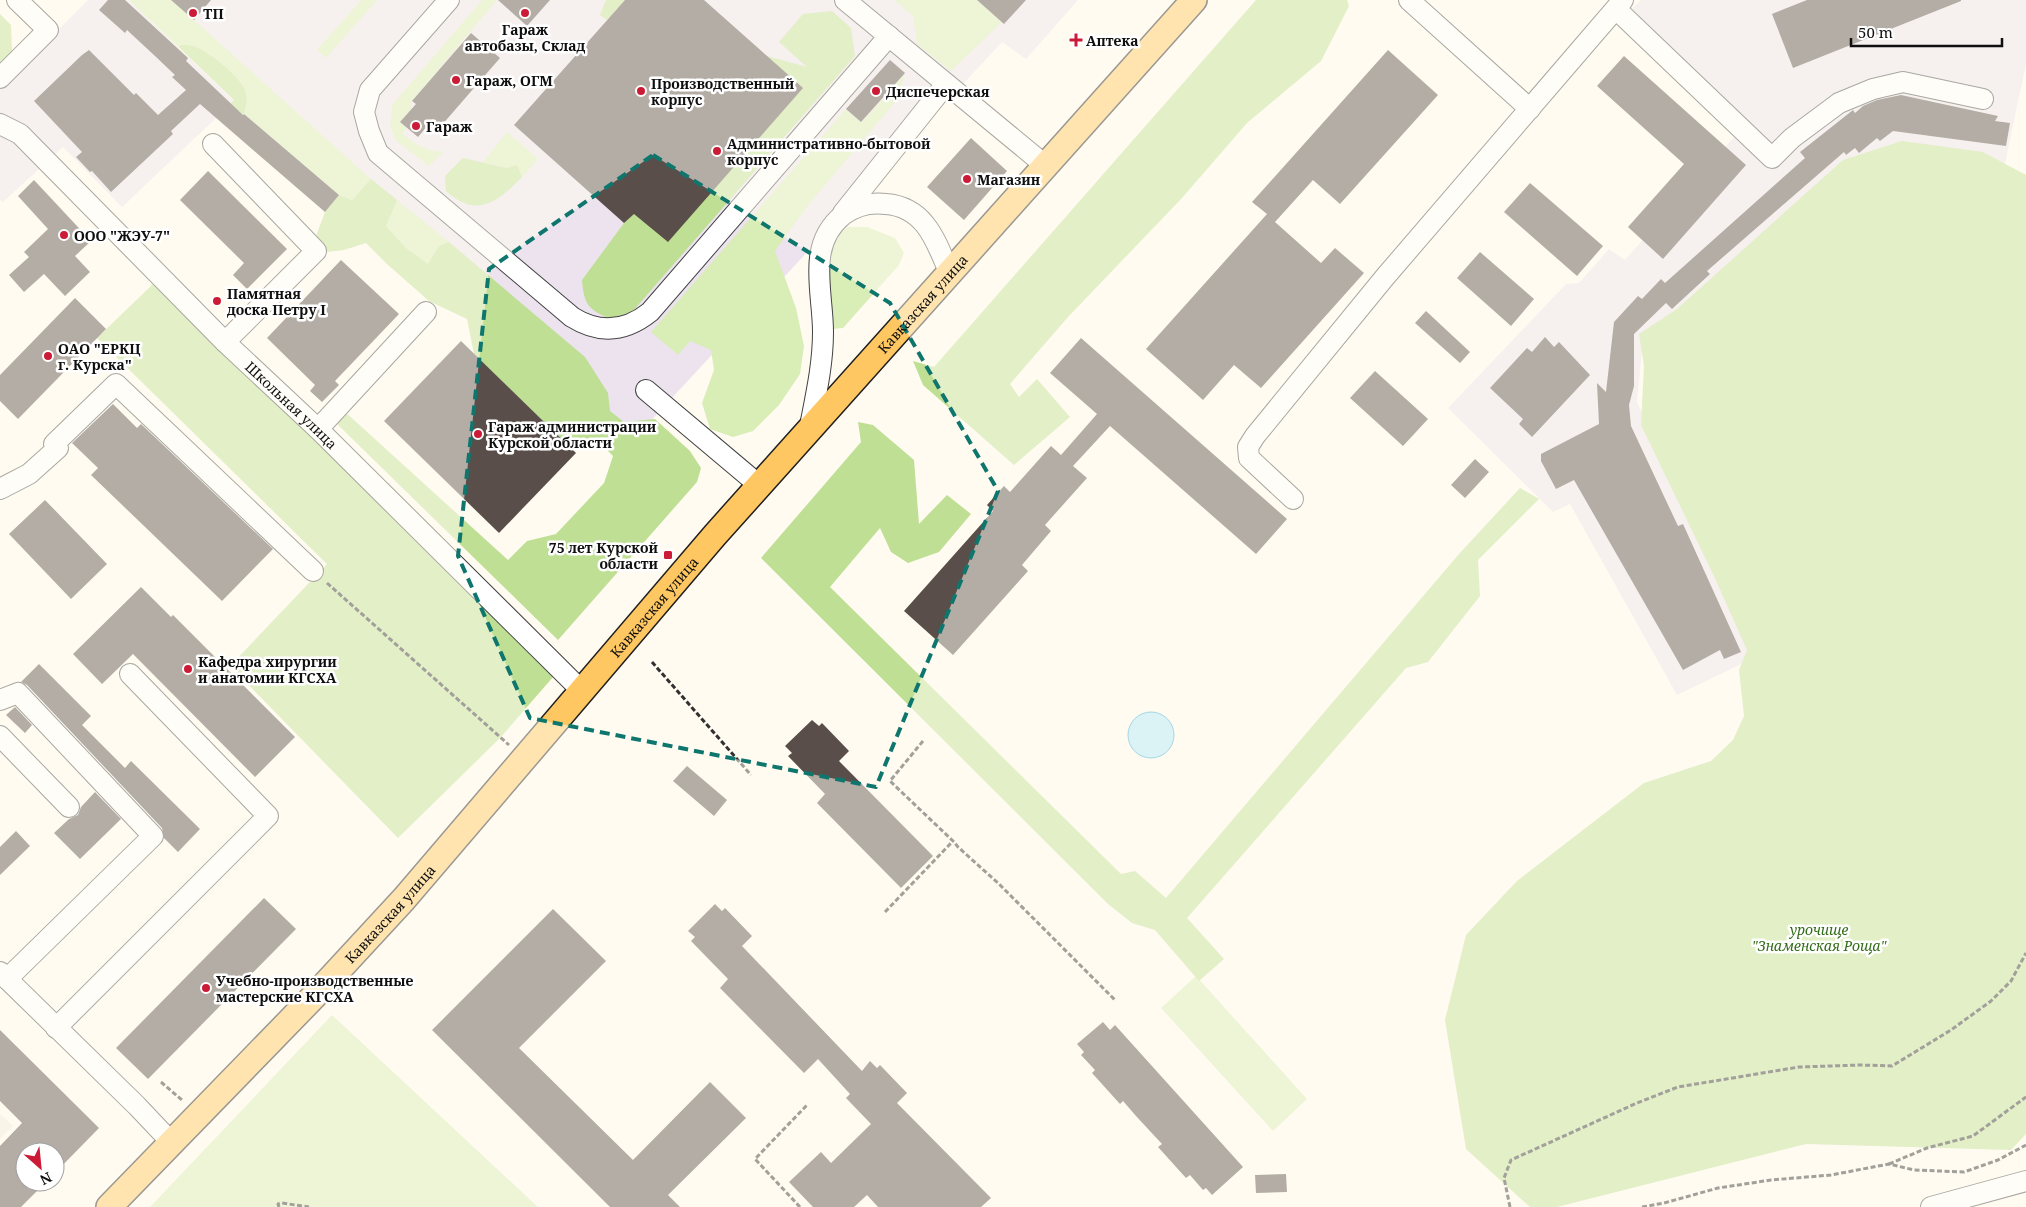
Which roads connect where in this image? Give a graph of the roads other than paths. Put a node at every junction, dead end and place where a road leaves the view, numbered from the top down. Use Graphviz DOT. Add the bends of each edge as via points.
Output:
graph roads {
  1 [pos="17,0"];
  2 [pos="449,0"];
  3 [pos="845,0"];
  4 [pos="1194,0"];
  5 [pos="1409,0"];
  6 [pos="1620,4"];
  7 [pos="889,36"];
  8 [pos="0,78"];
  9 [pos="946,84"];
  10 [pos="1983,99"];
  11 [pos="1530,109"];
  12 [pos="0,124"];
  13 [pos="213,144"];
  14 [pos="1046,166"];
  15 [pos="838,220"];
  16 [pos="949,272"];
  17 [pos="426,312"];
  18 [pos="225,342"];
  19 [pos="646,390"];
  20 [pos="810,426"];
  21 [pos="318,429"];
  22 [pos="759,485"];
  23 [pos="0,489"];
  24 [pos="1293,499"];
  25 [pos="313,571"];
  26 [pos="130,674"];
  27 [pos="581,690"];
  28 [pos="0,700"];
  29 [pos="0,736"];
  30 [pos="69,807"];
  31 [pos="4,976"];
  32 [pos="56,1028"];
  33 [pos="172,1143"];
  34 [pos="2026,1181"];
  35 [pos="109,1207"];
  36 [pos="1931,1207"];
  1 -- 8 [label="street" via="48,30"];
  2 -- 7 [label="street" via="370,90 364,112 378,153 572,318 594,328 606,329 630,325 650,312"];
  3 -- 7 [label="street"];
  4 -- 14 [label="main road, Кавказская улица"];
  5 -- 11 [label="street"];
  6 -- 10 [label="street" via="1772,158 1792,138 1839,103 1873,89 1903,82"];
  6 -- 11 [label="street"];
  7 -- 9 [label="street"];
  9 -- 14 [label="street"];
  9 -- 15 [label="street"];
  11 -- 24 [label="street" via="1385,277 1248,447 1249,458"];
  12 -- 18 [label="street, Школьная улица" via="20,134"];
  13 -- 18 [label="street" via="316,251"];
  14 -- 16 [label="main road, Кавказская улица"];
  15 -- 16 [label="street" via="868,204 902,207 930,230"];
  15 -- 20 [label="street" via="824,239 818,261 823,332"];
  16 -- 20 [label="main road, Кавказская улица"];
  17 -- 21 [label="street"];
  18 -- 21 [label="street, Школьная улица"];
  19 -- 22 [label="street"];
  20 -- 22 [label="main road, Кавказская улица"];
  21 -- 27 [label="street, Школьная улица"];
  22 -- 27 [label="main road, Кавказская улица"];
  23 -- 25 [label="street" via="29,474 58,448 54,444 116,384"];
  26 -- 32 [label="street" via="268,816"];
  27 -- 33 [label="main road, Кавказская улица" via="404,899"];
  28 -- 31 [label="street" via="18,693 153,836"];
  29 -- 30 [label="street"];
  31 -- 32 [label="street"];
  32 -- 33 [label="street"];
  33 -- 35 [label="main road, Кавказская улица"];
  34 -- 36 [label="street"];
}
